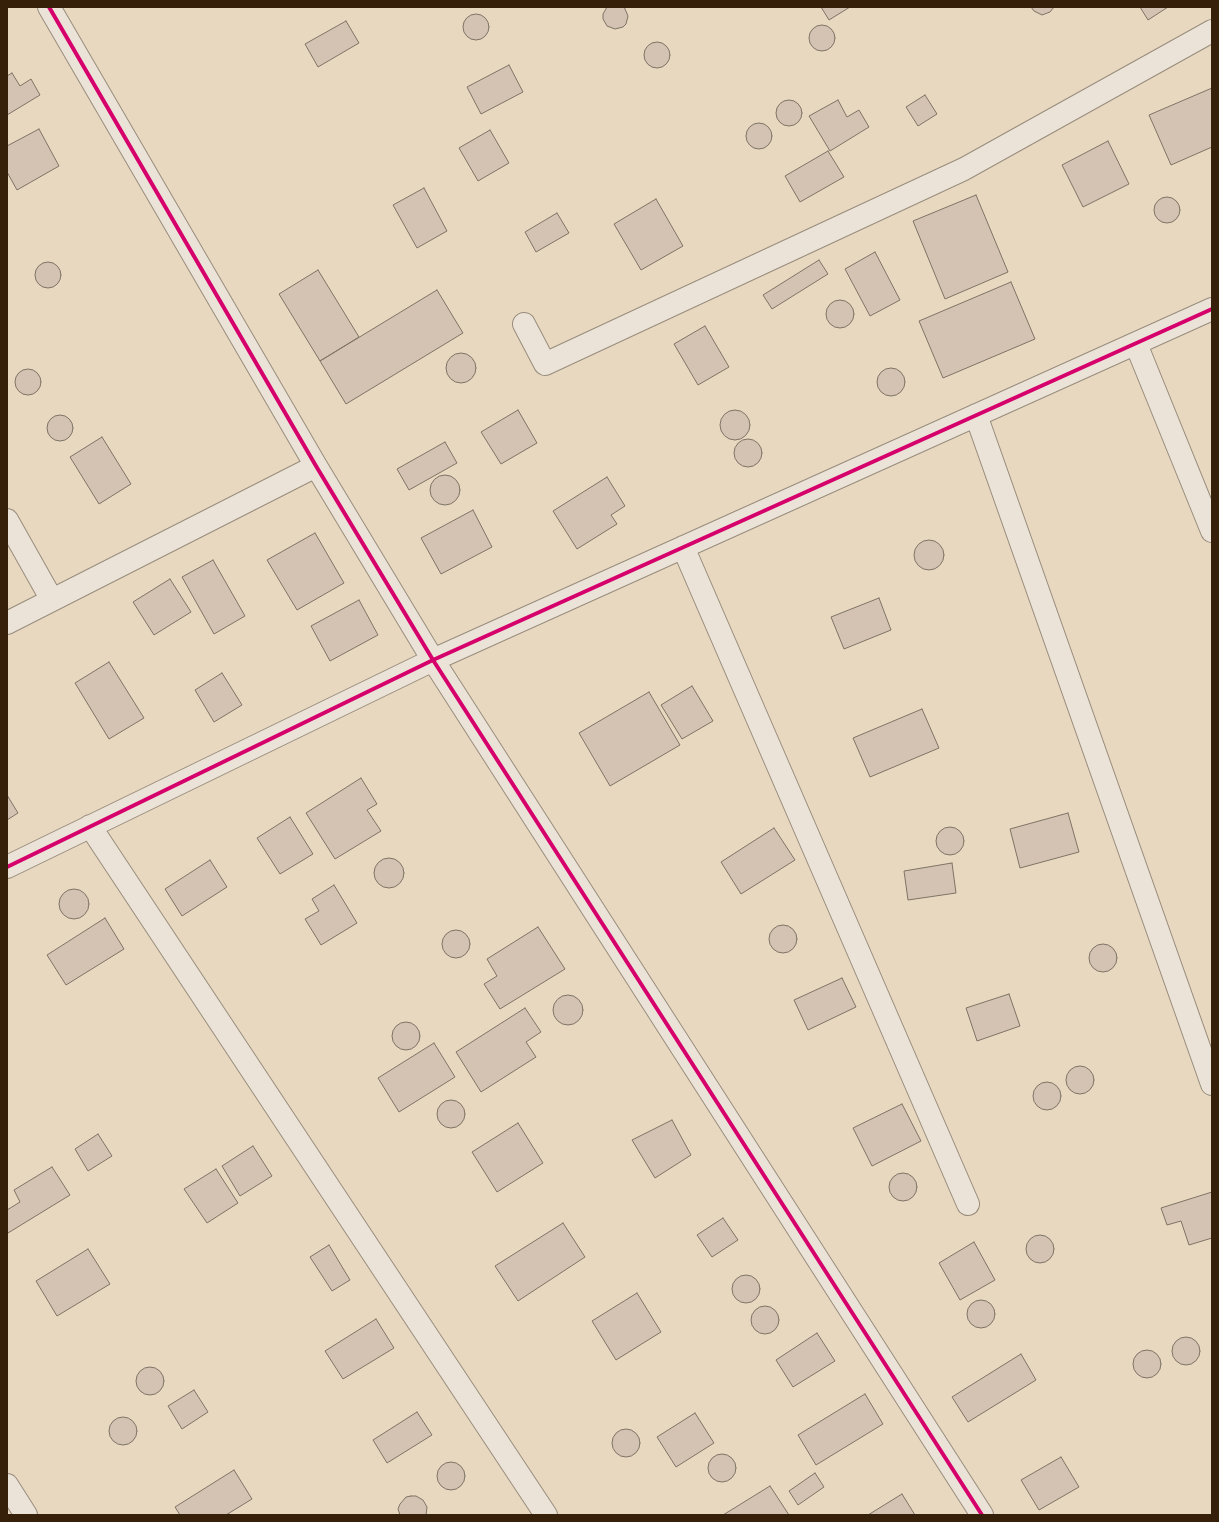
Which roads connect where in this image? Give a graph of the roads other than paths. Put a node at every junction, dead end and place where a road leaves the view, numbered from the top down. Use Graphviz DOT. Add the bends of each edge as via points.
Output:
graph roads {
  1 [pos="50,7"];
  2 [pos="1212,31"];
  3 [pos="1212,309"];
  4 [pos="524,324"];
  5 [pos="1136,344"];
  6 [pos="976,415"];
  7 [pos="316,466"];
  8 [pos="7,520"];
  9 [pos="1212,531"];
  10 [pos="683,547"];
  11 [pos="52,600"];
  12 [pos="7,622"];
  13 [pos="433,660"];
  14 [pos="90,826"];
  15 [pos="7,867"];
  16 [pos="1212,1084"];
  17 [pos="968,1204"];
  18 [pos="7,1485"];
  19 [pos="26,1515"];
  20 [pos="546,1515"];
  21 [pos="982,1515"];
  1 -- 7 [label="street"];
  2 -- 4 [label="street" via="964,169 545,364"];
  3 -- 5 [label="street"];
  5 -- 6 [label="street"];
  5 -- 9 [label="street"];
  6 -- 10 [label="street"];
  6 -- 16 [label="street"];
  7 -- 11 [label="street"];
  7 -- 13 [label="street"];
  8 -- 11 [label="street"];
  10 -- 13 [label="street"];
  10 -- 17 [label="street"];
  11 -- 12 [label="street"];
  13 -- 14 [label="street"];
  13 -- 21 [label="street"];
  14 -- 15 [label="street"];
  14 -- 20 [label="street"];
  18 -- 19 [label="street"];
}
